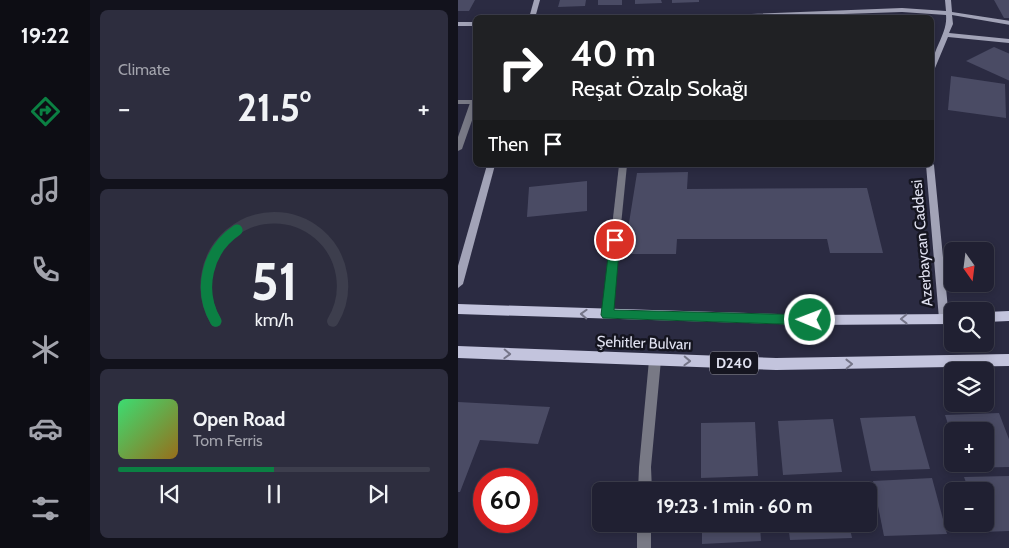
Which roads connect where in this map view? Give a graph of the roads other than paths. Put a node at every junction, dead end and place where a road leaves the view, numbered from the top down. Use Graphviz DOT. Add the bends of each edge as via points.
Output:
graph roads {
  1 [pos="537,0"];
  2 [pos="948,0"];
  3 [pos="950,13"];
  4 [pos="533,15"];
  5 [pos="748,15"];
  6 [pos="1010,23"];
  7 [pos="458,24"];
  8 [pos="473,24"];
  9 [pos="946,35"];
  10 [pos="1010,41"];
  11 [pos="934,63"];
  12 [pos="458,102"];
  13 [pos="473,102"];
  14 [pos="473,108"];
  15 [pos="458,149"];
  16 [pos="490,167"];
  17 [pos="623,167"];
  18 [pos="930,167"];
  19 [pos="458,284"];
  20 [pos="946,302"];
  21 [pos="458,309"];
  22 [pos="607,315"];
  23 [pos="1010,316"];
  24 [pos="994,317"];
  25 [pos="944,319"];
  26 [pos="458,352"];
  27 [pos="656,360"];
  28 [pos="1010,360"];
  29 [pos="645,482"];
  30 [pos="644,532"];
  31 [pos="644,548"];
  1 -- 4 [label="street"];
  2 -- 3 [label="street"];
  3 -- 5 [label="street" via="902,10"];
  3 -- 6 [label="street"];
  3 -- 9 [label="street"];
  7 -- 8 [label="street"];
  9 -- 10 [label="street"];
  9 -- 11 [label="street"];
  12 -- 13 [label="street"];
  14 -- 15 [label="street"];
  16 -- 19 [label="street"];
  17 -- 22 [label="street"];
  18 -- 20 [label="street, Azerbaycan Caddesi"];
  22 -- 21 [label="main road, Şehitler Bulvarı, one-way"];
  25 -- 22 [label="main road, Şehitler Bulvarı, one-way" via="800,320"];
  23 -- 24 [label="main road"];
  26 -- 27 [label="main road, Şehitler Bulvarı / D240, one-way"];
  27 -- 28 [label="main road, Şehitler Bulvarı / D240, one-way" via="776,364"];
  27 -- 29 [label="street"];
  30 -- 31 [label="street"];
}
